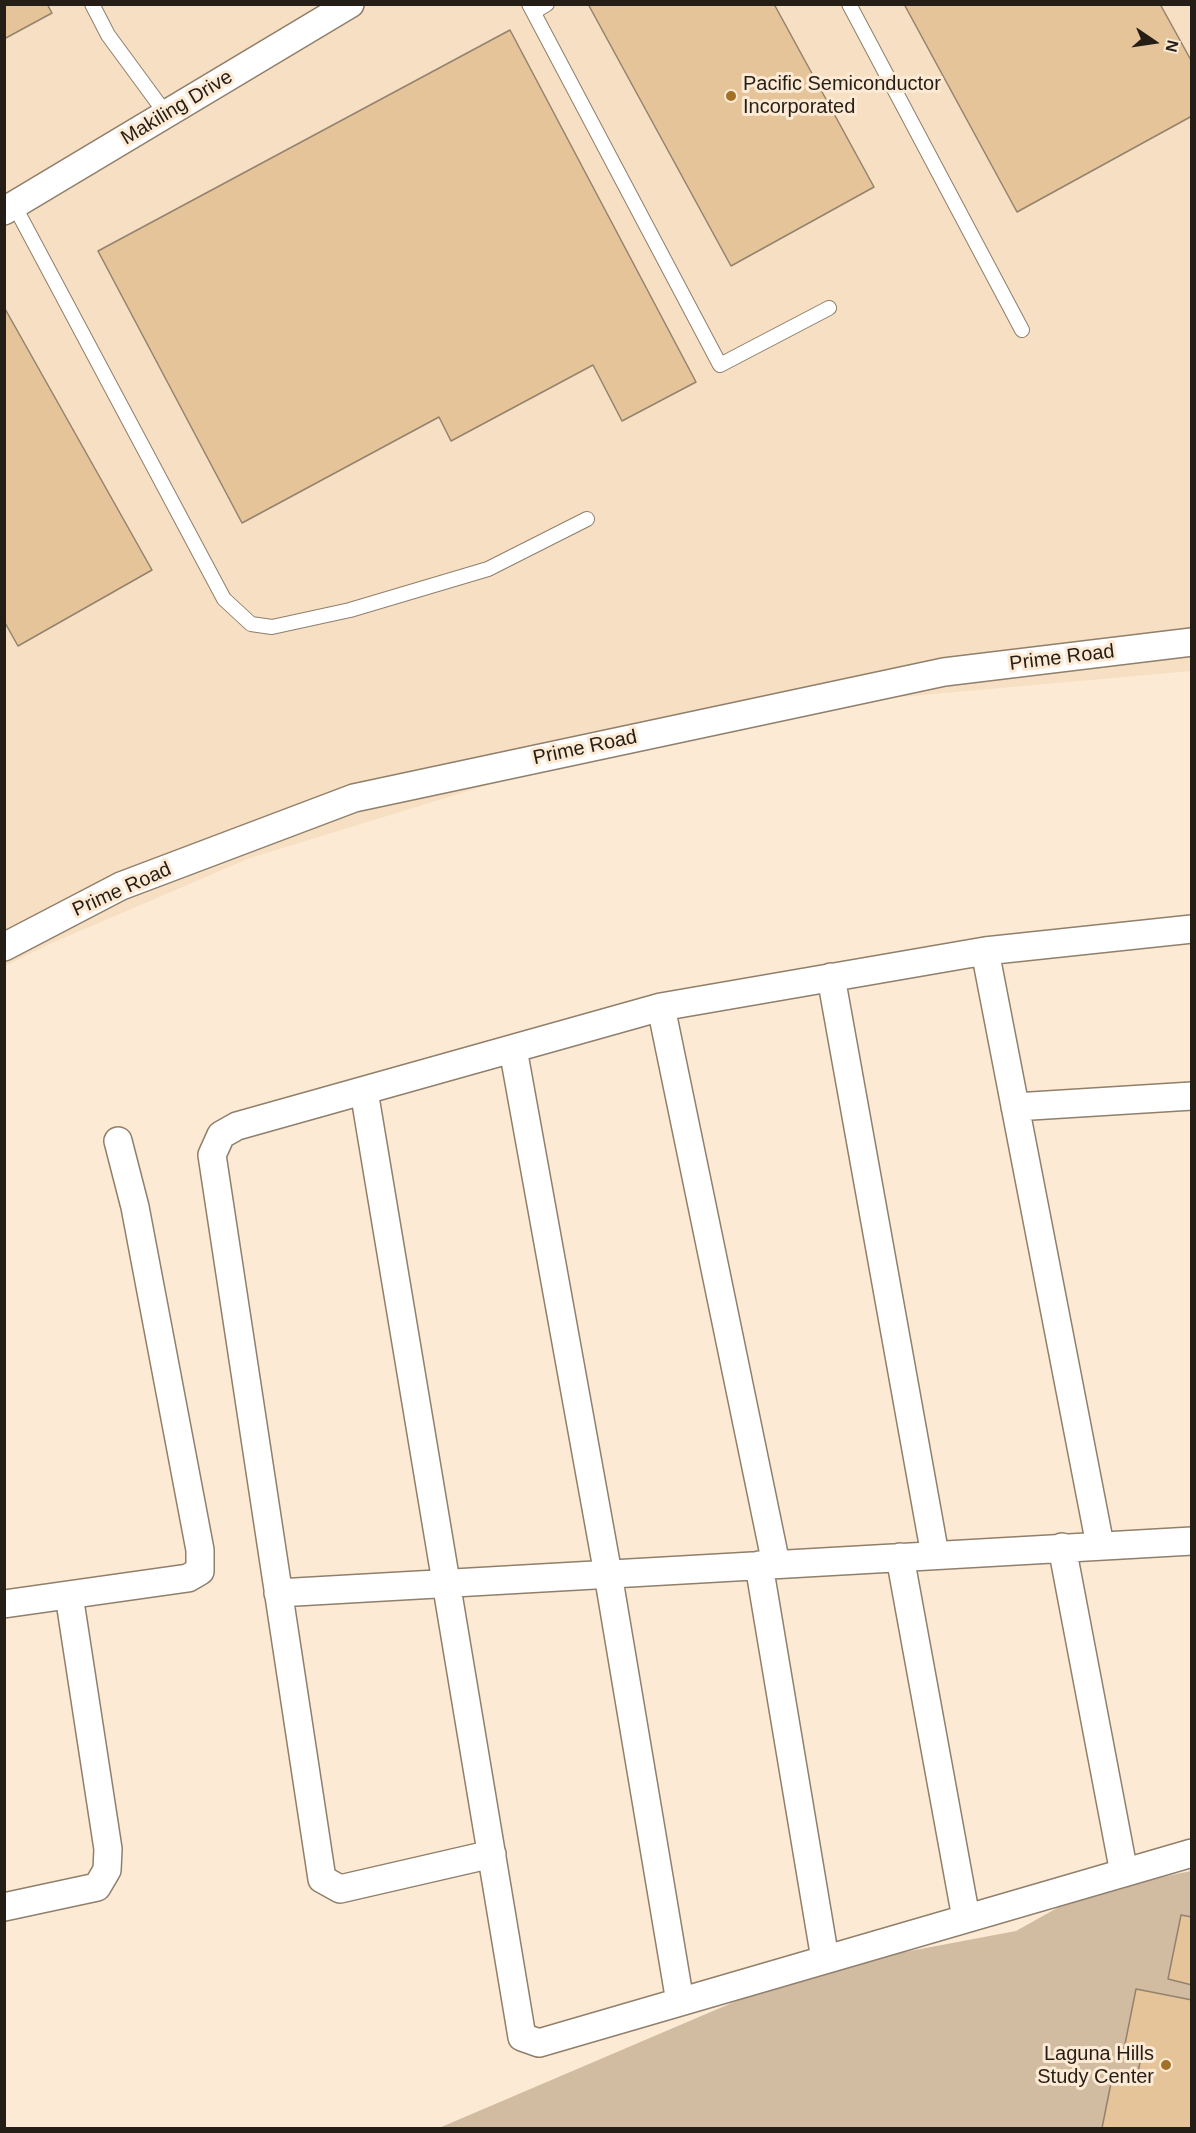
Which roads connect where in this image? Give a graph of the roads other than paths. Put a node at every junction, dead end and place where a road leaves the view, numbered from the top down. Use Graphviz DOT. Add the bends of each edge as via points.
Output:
graph roads {
  1 [pos="92,4"];
  2 [pos="350,4"];
  3 [pos="547,4"];
  4 [pos="849,4"];
  5 [pos="532,8"];
  6 [pos="166,114"];
  7 [pos="9,208"];
  8 [pos="829,308"];
  9 [pos="1022,330"];
  10 [pos="587,519"];
  11 [pos="1191,642"];
  12 [pos="1191,929"];
  13 [pos="4,947"];
  14 [pos="985,951"];
  15 [pos="831,977"];
  16 [pos="661,1007"];
  17 [pos="513,1049"];
  18 [pos="364,1090"];
  19 [pos="1191,1096"];
  20 [pos="1015,1107"];
  21 [pos="118,1140"];
  22 [pos="1191,1541"];
  23 [pos="1100,1545"];
  24 [pos="1062,1547"];
  25 [pos="935,1555"];
  26 [pos="900,1557"];
  27 [pos="767,1564"];
  28 [pos="608,1574"];
  29 [pos="447,1584"];
  30 [pos="278,1593"];
  31 [pos="69,1595"];
  32 [pos="4,1604"];
  33 [pos="1191,1853"];
  34 [pos="492,1854"];
  35 [pos="1124,1873"];
  36 [pos="4,1907"];
  37 [pos="966,1918"];
  38 [pos="825,1959"];
  39 [pos="680,2002"];
  1 -- 6 [label="lane" via="108,35"];
  2 -- 6 [label="street, Makiling Drive"];
  3 -- 5 [label="lane"];
  4 -- 9 [label="lane"];
  5 -- 8 [label="lane" via="720,365"];
  6 -- 7 [label="street, Makiling Drive"];
  7 -- 10 [label="lane" via="224,599 251,624 272,627 350,610 488,568"];
  11 -- 13 [label="street, Prime Road" via="944,672 354,798 121,886"];
  12 -- 14 [label="street"];
  14 -- 15 [label="street"];
  14 -- 20 [label="street"];
  15 -- 16 [label="street"];
  15 -- 25 [label="street"];
  16 -- 17 [label="street"];
  16 -- 27 [label="street"];
  17 -- 18 [label="street"];
  17 -- 28 [label="street"];
  18 -- 29 [label="street"];
  18 -- 30 [label="street" via="237,1126 221,1135 212,1155"];
  19 -- 20 [label="street"];
  20 -- 23 [label="street"];
  21 -- 31 [label="street" via="135,1208 194,1516 200,1571 188,1578"];
  22 -- 23 [label="street"];
  23 -- 24 [label="street"];
  24 -- 25 [label="street"];
  24 -- 35 [label="street"];
  25 -- 26 [label="street"];
  26 -- 27 [label="street"];
  26 -- 37 [label="street"];
  27 -- 28 [label="street"];
  27 -- 38 [label="street"];
  28 -- 29 [label="street"];
  28 -- 39 [label="street"];
  29 -- 30 [label="street"];
  29 -- 34 [label="street"];
  30 -- 34 [label="street" via="322,1879 340,1889"];
  31 -- 32 [label="street"];
  31 -- 36 [label="street" via="108,1849 107,1870 97,1887"];
  33 -- 35 [label="street"];
  34 -- 39 [label="street" via="522,2037 539,2043"];
  35 -- 37 [label="street"];
  37 -- 38 [label="street"];
  38 -- 39 [label="street"];
}
